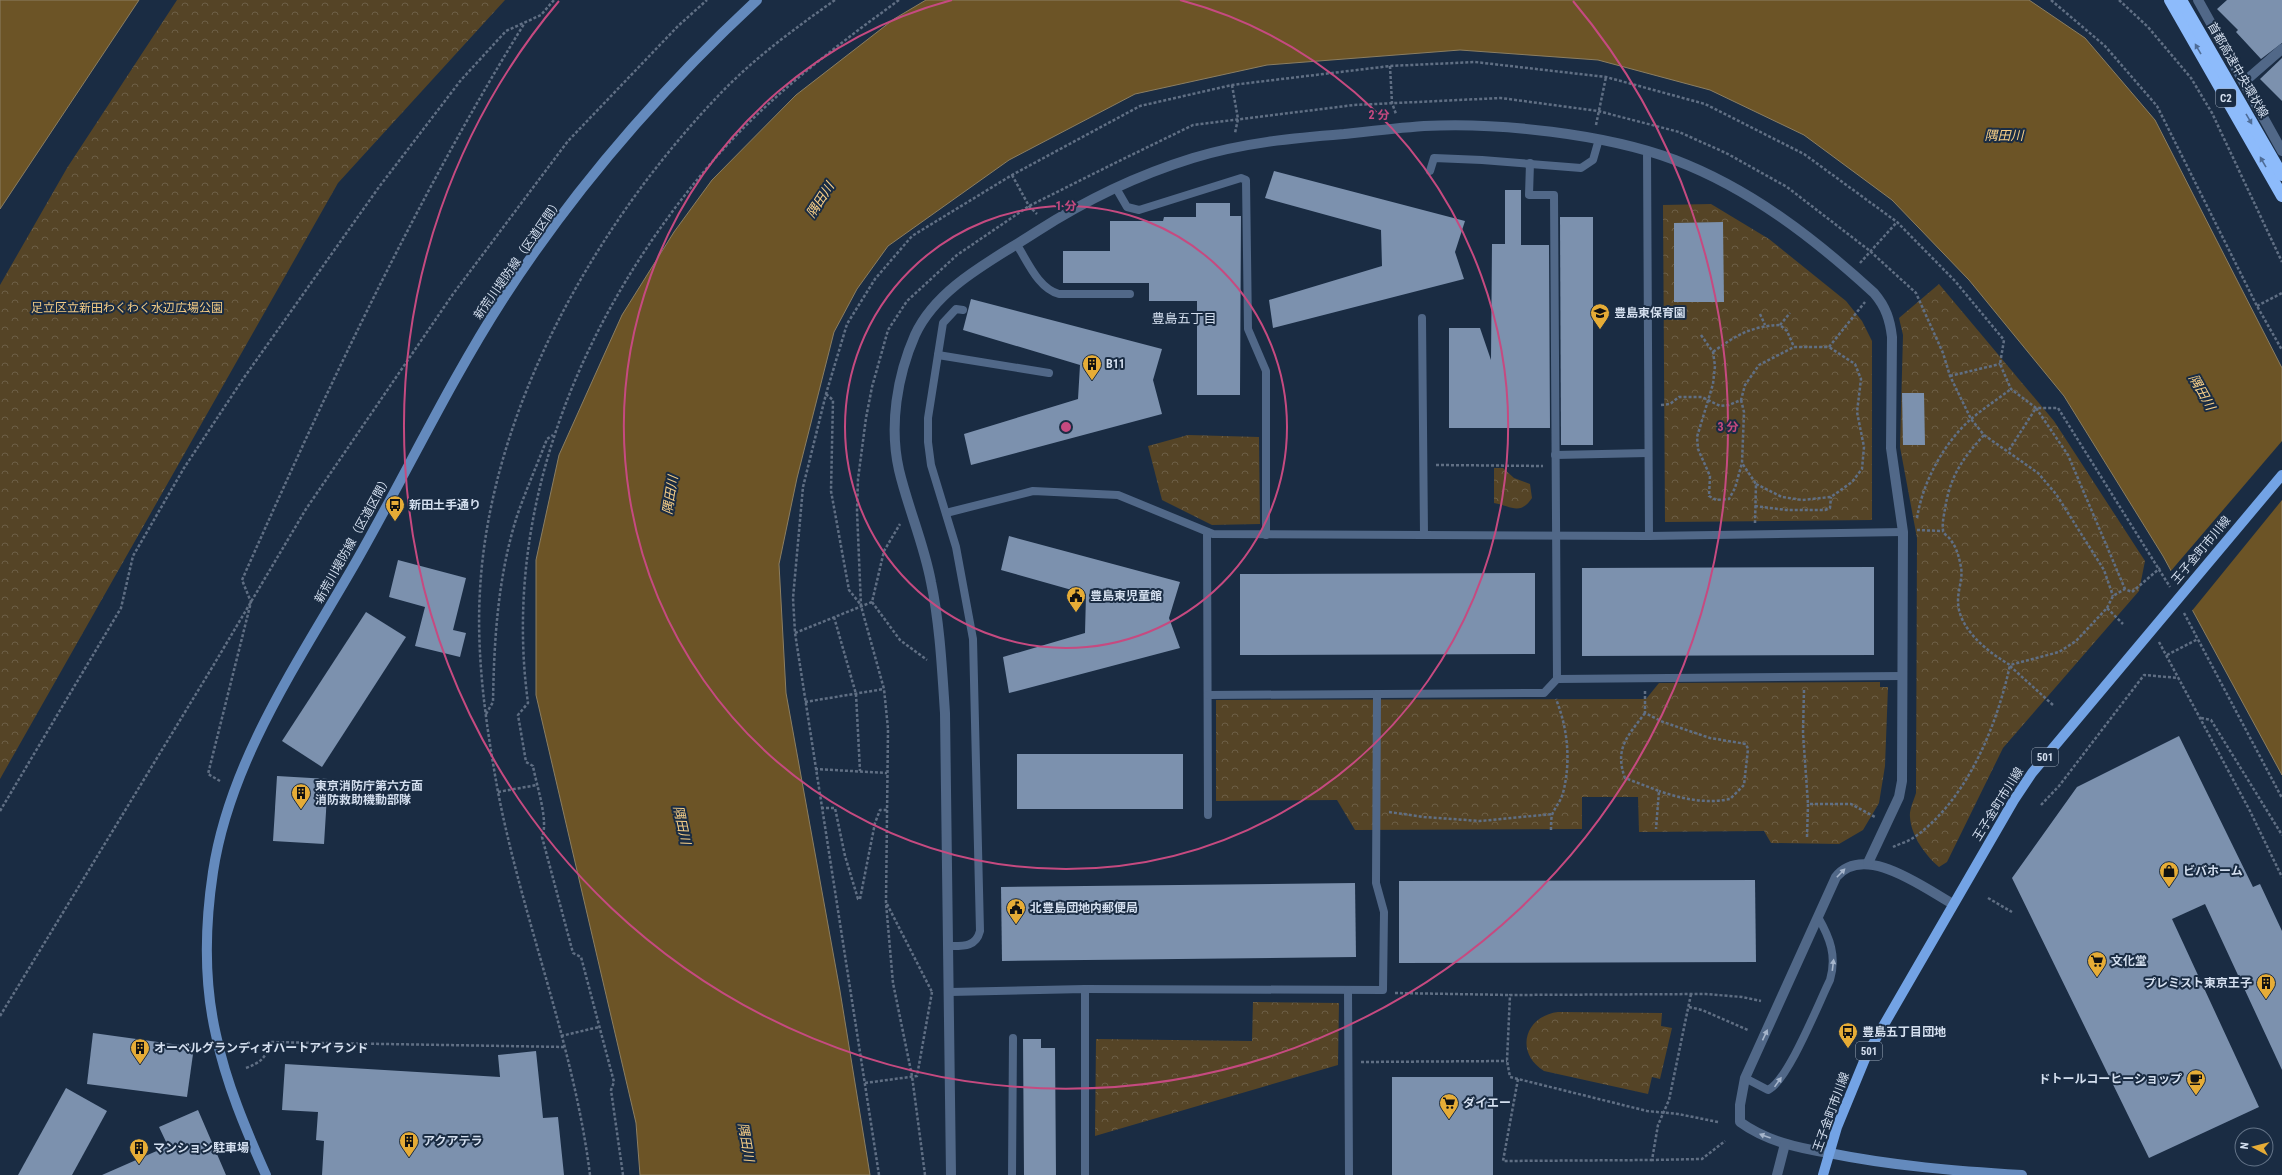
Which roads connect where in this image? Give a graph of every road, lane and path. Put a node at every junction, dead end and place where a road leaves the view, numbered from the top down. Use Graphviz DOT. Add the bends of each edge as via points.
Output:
graph roads {
  1 [pos="554,0"];
  2 [pos="707,0"];
  3 [pos="757,0"];
  4 [pos="834,0"];
  5 [pos="899,0"];
  6 [pos="2051,0"];
  7 [pos="2119,0"];
  8 [pos="2170,0"];
  9 [pos="2181,0"];
  10 [pos="2198,0"];
  11 [pos="524,24"];
  12 [pos="2282,48"];
  13 [pos="1390,66"];
  14 [pos="1606,77"];
  15 [pos="2244,82"];
  16 [pos="1232,85"];
  17 [pos="1392,103"];
  18 [pos="1598,111"];
  19 [pos="1394,114"];
  20 [pos="1238,119"];
  21 [pos="1237,133"];
  22 [pos="1599,139"];
  23 [pos="1647,151"];
  24 [pos="2282,151"];
  25 [pos="1530,163"];
  26 [pos="1430,171"];
  27 [pos="1012,175"];
  28 [pos="2282,175"];
  29 [pos="1116,188"];
  30 [pos="2282,196"];
  31 [pos="1028,206"];
  32 [pos="1897,222"];
  33 [pos="1017,245"];
  34 [pos="1870,251"];
  35 [pos="2282,262"];
  36 [pos="1873,291"];
  37 [pos="2282,293"];
  38 [pos="1130,294"];
  39 [pos="2257,306"];
  40 [pos="963,310"];
  41 [pos="1790,313"];
  42 [pos="1760,314"];
  43 [pos="1422,318"];
  44 [pos="1765,325"];
  45 [pos="1780,325"];
  46 [pos="1700,335"];
  47 [pos="1794,347"];
  48 [pos="1829,347"];
  49 [pos="2282,350"];
  50 [pos="1713,352"];
  51 [pos="938,355"];
  52 [pos="2000,364"];
  53 [pos="1049,373"];
  54 [pos="1950,376"];
  55 [pos="2011,389"];
  56 [pos="826,394"];
  57 [pos="1709,399"];
  58 [pos="1741,400"];
  59 [pos="1648,405"];
  60 [pos="2036,408"];
  61 [pos="1971,419"];
  62 [pos="554,434"];
  63 [pos="1984,435"];
  64 [pos="2009,450"];
  65 [pos="1648,453"];
  66 [pos="1555,455"];
  67 [pos="1742,463"];
  68 [pos="1431,465"];
  69 [pos="1555,466"];
  70 [pos="2282,475"];
  71 [pos="1756,484"];
  72 [pos="1831,497"];
  73 [pos="1755,506"];
  74 [pos="946,513"];
  75 [pos="914,518"];
  76 [pos="1755,527"];
  77 [pos="1943,531"];
  78 [pos="1207,532"];
  79 [pos="1903,532"];
  80 [pos="1266,535"];
  81 [pos="1424,535"];
  82 [pos="1556,535"];
  83 [pos="1649,536"];
  84 [pos="2160,568"];
  85 [pos="2125,589"];
  86 [pos="2174,594"];
  87 [pos="2113,596"];
  88 [pos="251,602"];
  89 [pos="872,602"];
  90 [pos="861,606"];
  91 [pos="2181,607"];
  92 [pos="2107,608"];
  93 [pos="834,617"];
  94 [pos="2123,624"];
  95 [pos="795,633"];
  96 [pos="2198,639"];
  97 [pos="2159,642"];
  98 [pos="2167,655"];
  99 [pos="942,660"];
  100 [pos="2010,665"];
  101 [pos="1902,676"];
  102 [pos="2180,678"];
  103 [pos="1557,679"];
  104 [pos="1804,686"];
  105 [pos="1645,687"];
  106 [pos="884,689"];
  107 [pos="856,694"];
  108 [pos="1377,694"];
  109 [pos="1208,695"];
  110 [pos="1556,698"];
  111 [pos="805,702"];
  112 [pos="2053,705"];
  113 [pos="1645,713"];
  114 [pos="486,715"];
  115 [pos="2201,718"];
  116 [pos="815,769"];
  117 [pos="860,771"];
  118 [pos="887,773"];
  119 [pos="220,781"];
  120 [pos="536,785"];
  121 [pos="1659,791"];
  122 [pos="498,792"];
  123 [pos="2282,798"];
  124 [pos="1808,804"];
  125 [pos="2040,805"];
  126 [pos="821,808"];
  127 [pos="887,810"];
  128 [pos="1376,810"];
  129 [pos="0,811"];
  130 [pos="1553,814"];
  131 [pos="1208,815"];
  132 [pos="1878,818"];
  133 [pos="1656,829"];
  134 [pos="1550,830"];
  135 [pos="2282,835"];
  136 [pos="1807,837"];
  137 [pos="1893,847"];
  138 [pos="1868,864"];
  139 [pos="2282,877"];
  140 [pos="1988,898"];
  141 [pos="886,903"];
  142 [pos="1953,904"];
  143 [pos="2012,912"];
  144 [pos="1818,917"];
  145 [pos="950,946"];
  146 [pos="1085,989"];
  147 [pos="1348,990"];
  148 [pos="932,992"];
  149 [pos="950,992"];
  150 [pos="1393,993"];
  151 [pos="1691,994"];
  152 [pos="1510,995"];
  153 [pos="1761,1002"];
  154 [pos="1689,1007"];
  155 [pos="0,1016"];
  156 [pos="599,1026"];
  157 [pos="1748,1030"];
  158 [pos="561,1036"];
  159 [pos="1013,1038"];
  160 [pos="564,1047"];
  161 [pos="1507,1061"];
  162 [pos="1358,1062"];
  163 [pos="246,1068"];
  164 [pos="912,1076"];
  165 [pos="1745,1078"];
  166 [pos="1518,1079"];
  167 [pos="865,1082"];
  168 [pos="1663,1113"];
  169 [pos="1718,1122"];
  170 [pos="1725,1141"];
  171 [pos="1785,1144"];
  172 [pos="1829,1153"];
  173 [pos="1652,1160"];
  174 [pos="266,1175"];
  175 [pos="590,1175"];
  176 [pos="623,1175"];
  177 [pos="879,1175"];
  178 [pos="925,1175"];
  179 [pos="951,1175"];
  180 [pos="1012,1175"];
  181 [pos="1085,1175"];
  182 [pos="1349,1175"];
  183 [pos="1777,1175"];
  184 [pos="1823,1175"];
  185 [pos="2022,1175"];
  1 -- 11 [label="path" via="541,15"];
  2 -- 88 [label="path" via="678,26 568,141 448,301 306,509"];
  3 -- 174 [label="street, 新荒川堤防線（区道区間）" via="710,44 604,159 503,298 280,695 251,752 228,807 213,871 208,931 208,984 215,1033 230,1085"];
  4 -- 114 [label="path" via="753,63 719,94 672,147 644,181 595,255 553,333 515,425 500,471 489,519 480,609"];
  5 -- 62 [label="path" via="829,52 779,95 718,156 681,200 653,238 601,322"];
  6 -- 39 [label="path" via="2105,46 2157,106"];
  7 -- 35 [label="path" via="2148,28 2191,78 2212,113"];
  30 -- 8 [label="highway, 首都高速中央環状線 / C2, one-way"];
  9 -- 28 [label="highway, 首都高速中央環状線 / C2, one-way"];
  10 -- 15 [label="street"];
  11 -- 88 [label="path" via="486,87 378,290 306,438 242,580"];
  11 -- 129 [label="path" via="506,31 461,80 379,187 243,379 184,468 133,556 121,608"];
  12 -- 15 [label="street"];
  13 -- 14 [label="path" via="1475,62"];
  13 -- 16 [label="path"];
  13 -- 17 [label="path"];
  14 -- 18 [label="path"];
  14 -- 32 [label="path" via="1705,104 1804,154"];
  15 -- 24 [label="street"];
  16 -- 20 [label="path"];
  16 -- 27 [label="path" via="1140,106"];
  17 -- 18 [label="path" via="1501,98"];
  17 -- 19 [label="path"];
  17 -- 20 [label="path"];
  18 -- 34 [label="path" via="1679,132 1726,153 1787,187"];
  20 -- 21 [label="path"];
  20 -- 31 [label="path" via="1193,125"];
  22 -- 23 [label="street"];
  22 -- 25 [label="lane" via="1593,160 1586,166 1576,168"];
  22 -- 29 [label="street" via="1514,129 1427,126 1306,137 1214,152 1154,171"];
  23 -- 36 [label="street" via="1714,177 1774,212 1814,241"];
  23 -- 59 [label="lane"];
  25 -- 26 [label="lane" via="1434,158"];
  25 -- 66 [label="lane" via="1529,195 1554,195"];
  27 -- 31 [label="path"];
  27 -- 56 [label="path" via="912,236 884,268 847,324"];
  29 -- 33 [label="street" via="1058,218"];
  29 -- 80 [label="lane" via="1127,207 1139,210 1241,178 1246,180 1248,329 1266,371"];
  31 -- 90 [label="path" via="956,255 907,301 888,330 872,387 858,479"];
  32 -- 34 [label="path"];
  32 -- 52 [label="path" via="1955,281 2004,340"];
  33 -- 38 [label="lane" via="1041,283 1051,292"];
  33 -- 75 [label="street" via="959,284 935,304 923,320 907,357 898,396 895,433 900,473"];
  34 -- 54 [label="path" via="1916,293 1943,353"];
  36 -- 48 [label="path"];
  36 -- 79 [label="street" via="1884,305 1892,337 1891,448"];
  37 -- 39 [label="path"];
  39 -- 49 [label="path"];
  40 -- 51 [label="lane" via="956,309 943,323"];
  41 -- 45 [label="path"];
  42 -- 44 [label="path"];
  43 -- 81 [label="lane"];
  44 -- 45 [label="path"];
  44 -- 50 [label="path" via="1731,339"];
  45 -- 47 [label="path"];
  46 -- 50 [label="path"];
  47 -- 48 [label="path"];
  47 -- 58 [label="path" via="1759,366 1745,385"];
  48 -- 72 [label="path" via="1856,364 1861,379 1857,412 1864,447 1862,469 1852,482"];
  50 -- 57 [label="path" via="1715,366"];
  51 -- 53 [label="lane"];
  51 -- 74 [label="lane" via="928,418 928,442 931,465"];
  52 -- 54 [label="path"];
  52 -- 55 [label="path"];
  54 -- 61 [label="path"];
  55 -- 60 [label="path"];
  55 -- 61 [label="path"];
  56 -- 90 [label="path" via="833,400 831,491 849,590"];
  56 -- 95 [label="path" via="803,487 793,598"];
  57 -- 58 [label="path" via="1720,406 1729,406"];
  57 -- 59 [label="path" via="1679,397 1670,404"];
  57 -- 67 [label="path" via="1697,437 1698,449 1710,476 1709,496 1716,500 1729,499 1736,488"];
  58 -- 67 [label="path" via="1744,412"];
  59 -- 65 [label="lane"];
  60 -- 64 [label="path"];
  60 -- 84 [label="path" via="2058,408"];
  60 -- 85 [label="path" via="2068,455"];
  61 -- 63 [label="path"];
  61 -- 77 [label="path" via="1942,454 1931,472 1919,506 1914,530"];
  62 -- 114 [label="path" via="547,439 517,516 510,543 498,609 493,702"];
  62 -- 120 [label="path" via="534,506 523,594 523,651 528,703 518,715 526,762 533,766"];
  63 -- 64 [label="path"];
  63 -- 77 [label="path" via="1964,457 1956,471 1946,502"];
  64 -- 87 [label="path" via="2038,473 2056,494 2104,570"];
  65 -- 66 [label="lane"];
  65 -- 83 [label="lane"];
  66 -- 69 [label="lane"];
  67 -- 71 [label="path"];
  68 -- 69 [label="path"];
  69 -- 82 [label="lane"];
  70 -- 142 [label="main road, 王子金町市川線 / 501" via="2032,773"];
  71 -- 72 [label="path" via="1782,497 1802,500"];
  71 -- 73 [label="path"];
  72 -- 73 [label="path" via="1830,508 1825,510 1786,510"];
  73 -- 76 [label="path"];
  74 -- 78 [label="lane" via="1033,491 1118,495"];
  74 -- 145 [label="lane" via="966,592 974,645 981,923 978,938 974,943 968,946"];
  75 -- 89 [label="path" via="901,524 884,551"];
  75 -- 99 [label="street" via="932,585"];
  77 -- 100 [label="path" via="1958,553 1962,573 1958,602 1970,632"];
  78 -- 80 [label="lane"];
  78 -- 109 [label="lane"];
  79 -- 83 [label="lane"];
  79 -- 101 [label="street"];
  80 -- 81 [label="lane"];
  81 -- 82 [label="lane"];
  82 -- 83 [label="lane"];
  82 -- 103 [label="lane"];
  84 -- 85 [label="path" via="2132,592"];
  84 -- 86 [label="path"];
  85 -- 87 [label="path"];
  87 -- 92 [label="path"];
  88 -- 119 [label="path" via="208,774"];
  88 -- 155 [label="path"];
  89 -- 90 [label="path"];
  89 -- 99 [label="path" via="900,640 926,660"];
  90 -- 93 [label="path"];
  90 -- 106 [label="path"];
  91 -- 96 [label="path"];
  92 -- 94 [label="path"];
  92 -- 100 [label="path" via="2076,641 2059,652"];
  93 -- 95 [label="path"];
  93 -- 107 [label="path"];
  95 -- 111 [label="path"];
  96 -- 98 [label="path"];
  96 -- 123 [label="path"];
  97 -- 98 [label="path"];
  98 -- 102 [label="path"];
  99 -- 145 [label="street"];
  100 -- 112 [label="path"];
  100 -- 137 [label="path" via="1993,727 1963,783 1938,816 1912,838"];
  101 -- 103 [label="lane"];
  101 -- 138 [label="street" via="1902,781 1899,797"];
  102 -- 115 [label="path"];
  102 -- 125 [label="path" via="2144,675 2059,786"];
  103 -- 108 [label="lane" via="1544,693"];
  104 -- 124 [label="path" via="1803,733"];
  105 -- 113 [label="path"];
  106 -- 107 [label="path"];
  106 -- 118 [label="path" via="888,729"];
  107 -- 111 [label="path"];
  107 -- 117 [label="path"];
  108 -- 109 [label="lane"];
  108 -- 128 [label="lane"];
  109 -- 131 [label="lane"];
  110 -- 130 [label="path" via="1566,732 1568,756 1563,792"];
  111 -- 116 [label="path"];
  113 -- 121 [label="path" via="1623,744 1621,768 1625,778"];
  113 -- 121 [label="path" via="1662,722 1710,738 1746,744 1748,749 1744,785 1730,799 1701,801"];
  114 -- 122 [label="path"];
  115 -- 135 [label="path" via="2211,720"];
  115 -- 139 [label="path"];
  116 -- 117 [label="path"];
  116 -- 126 [label="path"];
  117 -- 118 [label="path"];
  118 -- 127 [label="path"];
  120 -- 122 [label="path"];
  120 -- 156 [label="path" via="545,829 542,837 573,953 581,957"];
  121 -- 133 [label="path"];
  122 -- 158 [label="path"];
  124 -- 132 [label="path" via="1851,804"];
  124 -- 136 [label="path"];
  126 -- 127 [label="path" via="835,808 845,856 858,899 875,822 880,810"];
  126 -- 167 [label="path"];
  127 -- 141 [label="path"];
  128 -- 130 [label="path" via="1424,817 1480,820"];
  128 -- 147 [label="lane" via="1376,883 1384,912 1383,990"];
  130 -- 134 [label="path"];
  138 -- 142 [label="street" via="1895,872"];
  144 -- 138 [label="street, one-way" via="1836,877 1842,870 1858,863"];
  140 -- 143 [label="path"];
  141 -- 148 [label="path"];
  141 -- 164 [label="path" via="893,983"];
  142 -- 172 [label="main road, 王子金町市川線 / 501" via="1867,1054 1850,1091"];
  165 -- 144 [label="street, one-way"];
  165 -- 144 [label="lane, one-way" via="1768,1090 1775,1087 1796,1053 1830,980 1834,954"];
  145 -- 149 [label="street"];
  146 -- 147 [label="lane"];
  146 -- 149 [label="lane"];
  146 -- 181 [label="lane"];
  147 -- 182 [label="lane"];
  148 -- 149 [label="path"];
  148 -- 164 [label="path" via="917,1076"];
  149 -- 179 [label="street"];
  150 -- 152 [label="path"];
  151 -- 152 [label="path"];
  151 -- 153 [label="path" via="1742,997"];
  151 -- 154 [label="path"];
  152 -- 161 [label="path"];
  154 -- 157 [label="path"];
  154 -- 168 [label="path" via="1669,1100"];
  156 -- 158 [label="path"];
  156 -- 176 [label="path" via="614,1082 610,1090"];
  158 -- 160 [label="path"];
  159 -- 180 [label="lane"];
  160 -- 163 [label="path" via="268,1042 264,1058"];
  160 -- 175 [label="path" via="584,1132"];
  161 -- 162 [label="path"];
  161 -- 166 [label="path" via="1510,1077"];
  164 -- 167 [label="path"];
  164 -- 178 [label="path"];
  171 -- 165 [label="street, one-way" via="1754,1132 1740,1122"];
  166 -- 168 [label="path"];
  166 -- 173 [label="path" via="1503,1161"];
  167 -- 177 [label="path"];
  168 -- 169 [label="path"];
  168 -- 173 [label="path" via="1658,1125"];
  170 -- 173 [label="path" via="1702,1159"];
  171 -- 172 [label="street"];
  171 -- 183 [label="street"];
  172 -- 184 [label="main road, 王子金町市川線 / 501"];
  172 -- 185 [label="street" via="1940,1170"];
}
